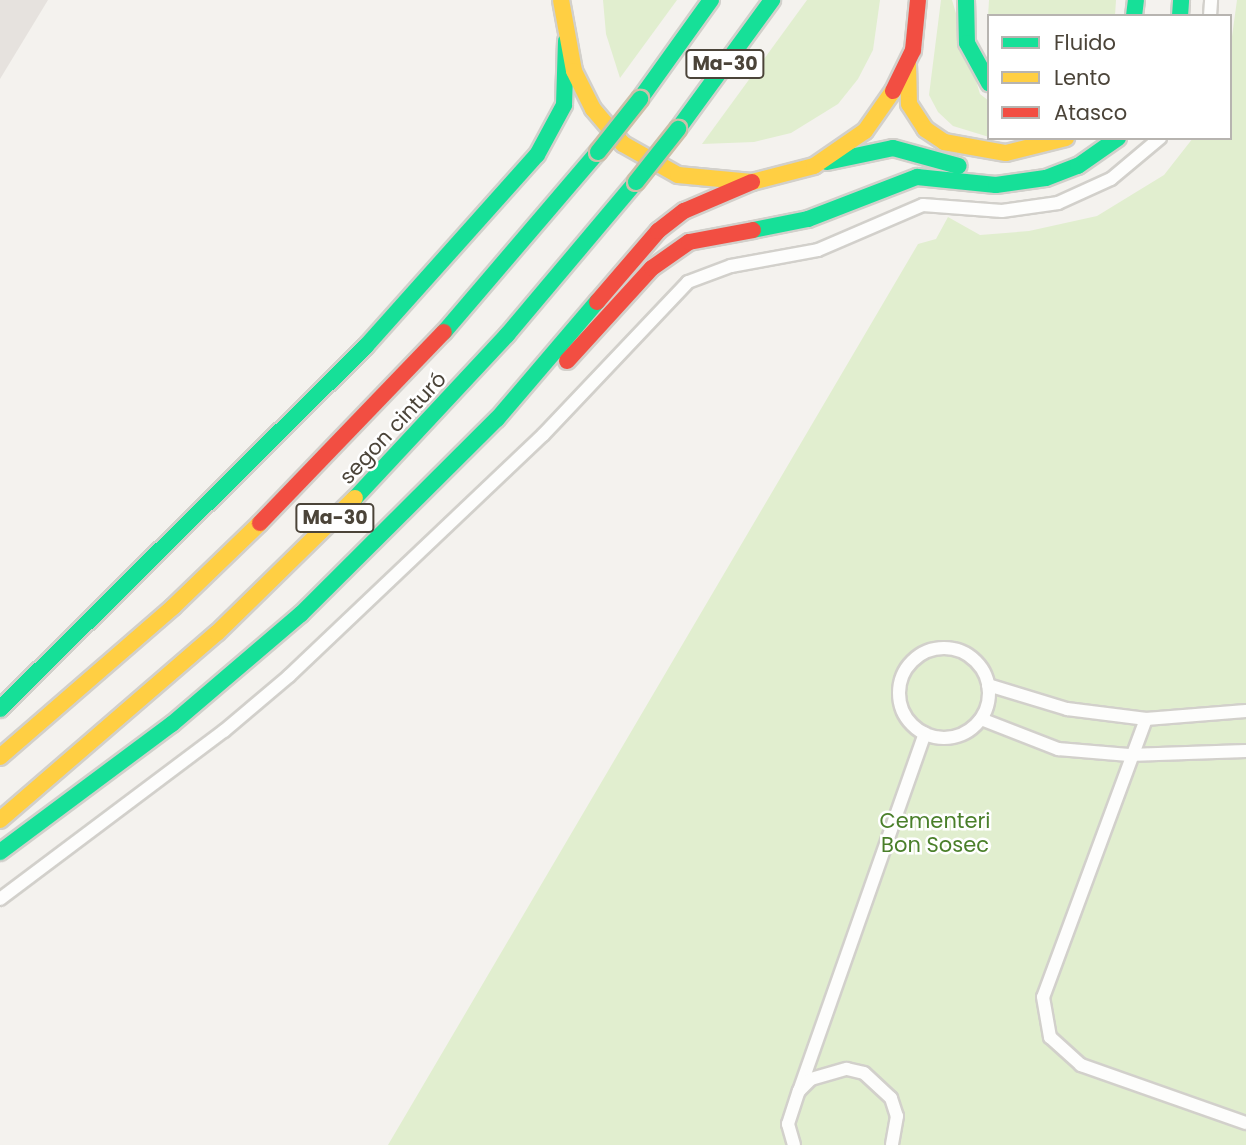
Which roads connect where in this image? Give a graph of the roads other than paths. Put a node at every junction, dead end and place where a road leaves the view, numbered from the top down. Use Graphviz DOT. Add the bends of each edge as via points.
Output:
graph roads {
  1 [pos="561,0"];
  2 [pos="711,0"];
  3 [pos="772,0"];
  4 [pos="918,0"];
  5 [pos="966,0"];
  6 [pos="566,41"];
  7 [pos="908,64"];
  8 [pos="987,79"];
  9 [pos="1058,140"];
  10 [pos="1092,140"];
  11 [pos="1115,140"];
  12 [pos="1158,140"];
  13 [pos="814,166"];
  14 [pos="752,182"];
  15 [pos="497,419"];
  16 [pos="988,685"];
  17 [pos="0,709"];
  18 [pos="1246,711"];
  19 [pos="981,719"];
  20 [pos="1146,719"];
  21 [pos="925,734"];
  22 [pos="1246,751"];
  23 [pos="1129,755"];
  24 [pos="0,757"];
  25 [pos="0,820"];
  26 [pos="0,852"];
  27 [pos="0,899"];
  28 [pos="799,1091"];
  29 [pos="1246,1123"];
  30 [pos="793,1145"];
  31 [pos="892,1145"];
  1 -- 6 [label="main road"];
  2 -- 24 [label="main road, segon cinturó / Ma-30, bridge" via="598,152 468,306 323,461 173,607"];
  3 -- 25 [label="main road, segon cinturó / Ma-30, bridge" via="636,182 508,335 366,487 217,633"];
  4 -- 7 [label="main road"];
  5 -- 8 [label="main road" via="967,43"];
  6 -- 14 [label="main road" via="593,109 639,157 678,175"];
  6 -- 17 [label="main road" via="564,105 537,156 357,356"];
  7 -- 9 [label="main road" via="909,104 925,129 944,142 1006,153"];
  7 -- 13 [label="main road" via="886,107 866,131"];
  10 -- 13 [label="main road" via="1060,158 1009,170 958,166 893,148"];
  11 -- 15 [label="main road" via="1078,166 1045,178 996,185 917,177 808,219 689,243 663,258 575,355"];
  12 -- 27 [label="lane" via="1111,179 1058,203 1002,211 923,205 818,250 731,266 688,282 553,426 289,676 224,731"];
  13 -- 14 [label="main road"];
  14 -- 15 [label="main road" via="684,211 658,231"];
  15 -- 26 [label="main road" via="406,514 257,653 172,724"];
  16 -- 19 [label="lane"];
  16 -- 20 [label="lane" via="1068,709"];
  16 -- 21 [label="lane" via="983,670 960,651 930,650 916,657 906,668 900,698 904,713"];
  18 -- 20 [label="lane"];
  19 -- 21 [label="lane" via="949,738"];
  19 -- 23 [label="lane" via="1058,749"];
  20 -- 23 [label="lane"];
  21 -- 28 [label="lane"];
  22 -- 23 [label="lane"];
  23 -- 29 [label="lane" via="1042,997 1050,1037 1081,1066"];
  28 -- 30 [label="lane" via="788,1124"];
  28 -- 31 [label="lane" via="828,1071 864,1073 891,1098 897,1116"];
}
